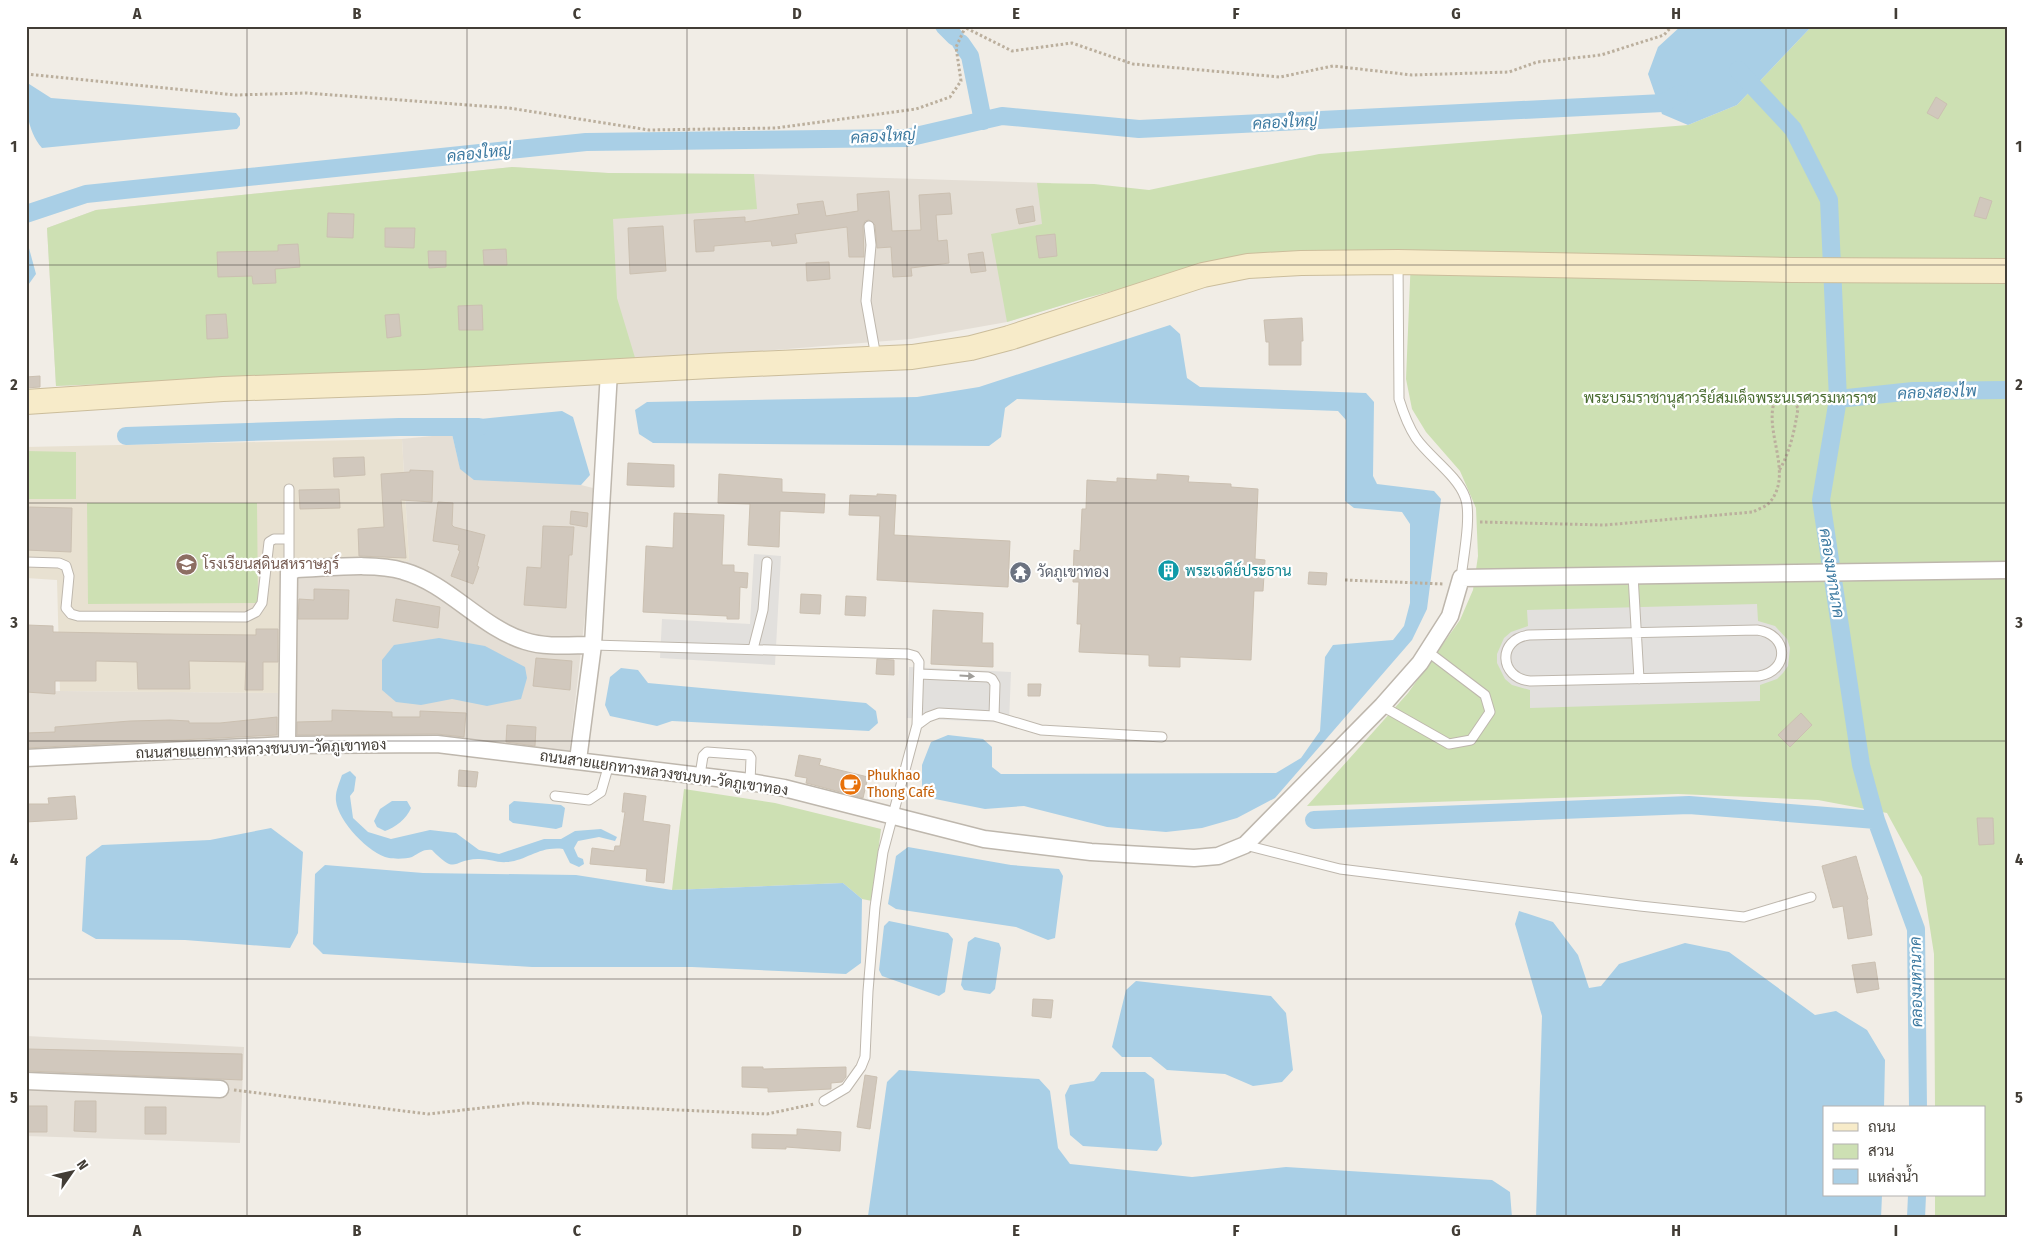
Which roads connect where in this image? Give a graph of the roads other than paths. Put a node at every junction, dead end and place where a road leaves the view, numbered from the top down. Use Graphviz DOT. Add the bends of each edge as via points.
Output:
graph roads {
  1 [pos="869,226"];
  2 [pos="1398,262"];
  3 [pos="2007,271"];
  4 [pos="876,359"];
  5 [pos="609,372"];
  6 [pos="26,402"];
  7 [pos="289,489"];
  8 [pos="289,539"];
  9 [pos="26,562"];
  10 [pos="767,562"];
  11 [pos="2007,570"];
  12 [pos="290,572"];
  13 [pos="1634,575"];
  14 [pos="1461,578"];
  15 [pos="1636,633"];
  16 [pos="594,645"];
  17 [pos="753,648"];
  18 [pos="1428,651"];
  19 [pos="919,674"];
  20 [pos="1639,679"];
  21 [pos="1382,706"];
  22 [pos="994,716"];
  23 [pos="917,725"];
  24 [pos="1162,737"];
  25 [pos="288,745"];
  26 [pos="26,758"];
  27 [pos="578,760"];
  28 [pos="609,764"];
  29 [pos="700,775"];
  30 [pos="750,782"];
  31 [pos="555,796"];
  32 [pos="894,816"];
  33 [pos="1245,845"];
  34 [pos="1811,897"];
  35 [pos="26,1081"];
  36 [pos="220,1089"];
  37 [pos="824,1101"];
  1 -- 4 [label="lane" via="871,245 866,300"];
  2 -- 3 [label="street"];
  2 -- 4 [label="street" via="1248,266 1204,275 980,346"];
  2 -- 14 [label="lane" via="1399,399 1416,438 1465,497"];
  4 -- 5 [label="street"];
  5 -- 6 [label="street" via="223,389"];
  5 -- 16 [label="street"];
  7 -- 8 [label="lane"];
  8 -- 9 [label="lane" via="269,542 262,603 256,612 246,617 78,616 66,608 69,576 66,566"];
  8 -- 12 [label="lane"];
  10 -- 17 [label="lane" via="763,610"];
  11 -- 13 [label="street"];
  12 -- 16 [label="street" via="296,569 370,567 402,570 425,580 496,628 525,641 550,645"];
  12 -- 25 [label="street"];
  13 -- 14 [label="street"];
  13 -- 15 [label="lane"];
  14 -- 18 [label="street, ถนนสายแยกทางหลวงชนบท-วัดภูเขาทอง" via="1450,616"];
  15 -- 20 [label="lane"];
  15 -- 20 [label="lane" via="1522,636 1507,649 1506,662 1512,674 1523,681"];
  15 -- 20 [label="lane" via="1758,630 1776,637 1781,649 1780,662 1766,675"];
  16 -- 17 [label="lane"];
  16 -- 27 [label="street"];
  17 -- 19 [label="lane" via="908,654 919,662"];
  18 -- 21 [label="street, ถนนสายแยกทางหลวงชนบท-วัดภูเขาทอง"];
  18 -- 21 [label="lane" via="1485,695 1490,712 1471,740 1450,744"];
  19 -- 22 [label="lane, one-way" via="992,679 995,684"];
  19 -- 23 [label="lane"];
  21 -- 33 [label="street, ถนนสายแยกทางหลวงชนบท-วัดภูเขาทอง"];
  22 -- 23 [label="lane" via="939,713"];
  22 -- 24 [label="lane" via="1041,730"];
  23 -- 32 [label="lane"];
  25 -- 26 [label="street, ถนนสายแยกทางหลวงชนบท-วัดภูเขาทอง"];
  25 -- 27 [label="street, ถนนสายแยกทางหลวงชนบท-วัดภูเขาทอง" via="437,744"];
  27 -- 28 [label="street, ถนนสายแยกทางหลวงชนบท-วัดภูเขาทอง"];
  28 -- 29 [label="street, ถนนสายแยกทางหลวงชนบท-วัดภูเขาทอง"];
  28 -- 31 [label="lane" via="601,792 589,800"];
  29 -- 30 [label="street, ถนนสายแยกทางหลวงชนบท-วัดภูเขาทอง"];
  29 -- 30 [label="lane" via="703,756 707,752 749,755"];
  30 -- 32 [label="street, ถนนสายแยกทางหลวงชนบท-วัดภูเขาทอง"];
  32 -- 33 [label="street, ถนนสายแยกทางหลวงชนบท-วัดภูเขาทอง" via="984,839 1091,852 1194,858 1218,856"];
  32 -- 37 [label="lane" via="883,852 875,907 865,1057 846,1088"];
  33 -- 34 [label="lane" via="1340,869 1744,917"];
  35 -- 36 [label="street"];
}
